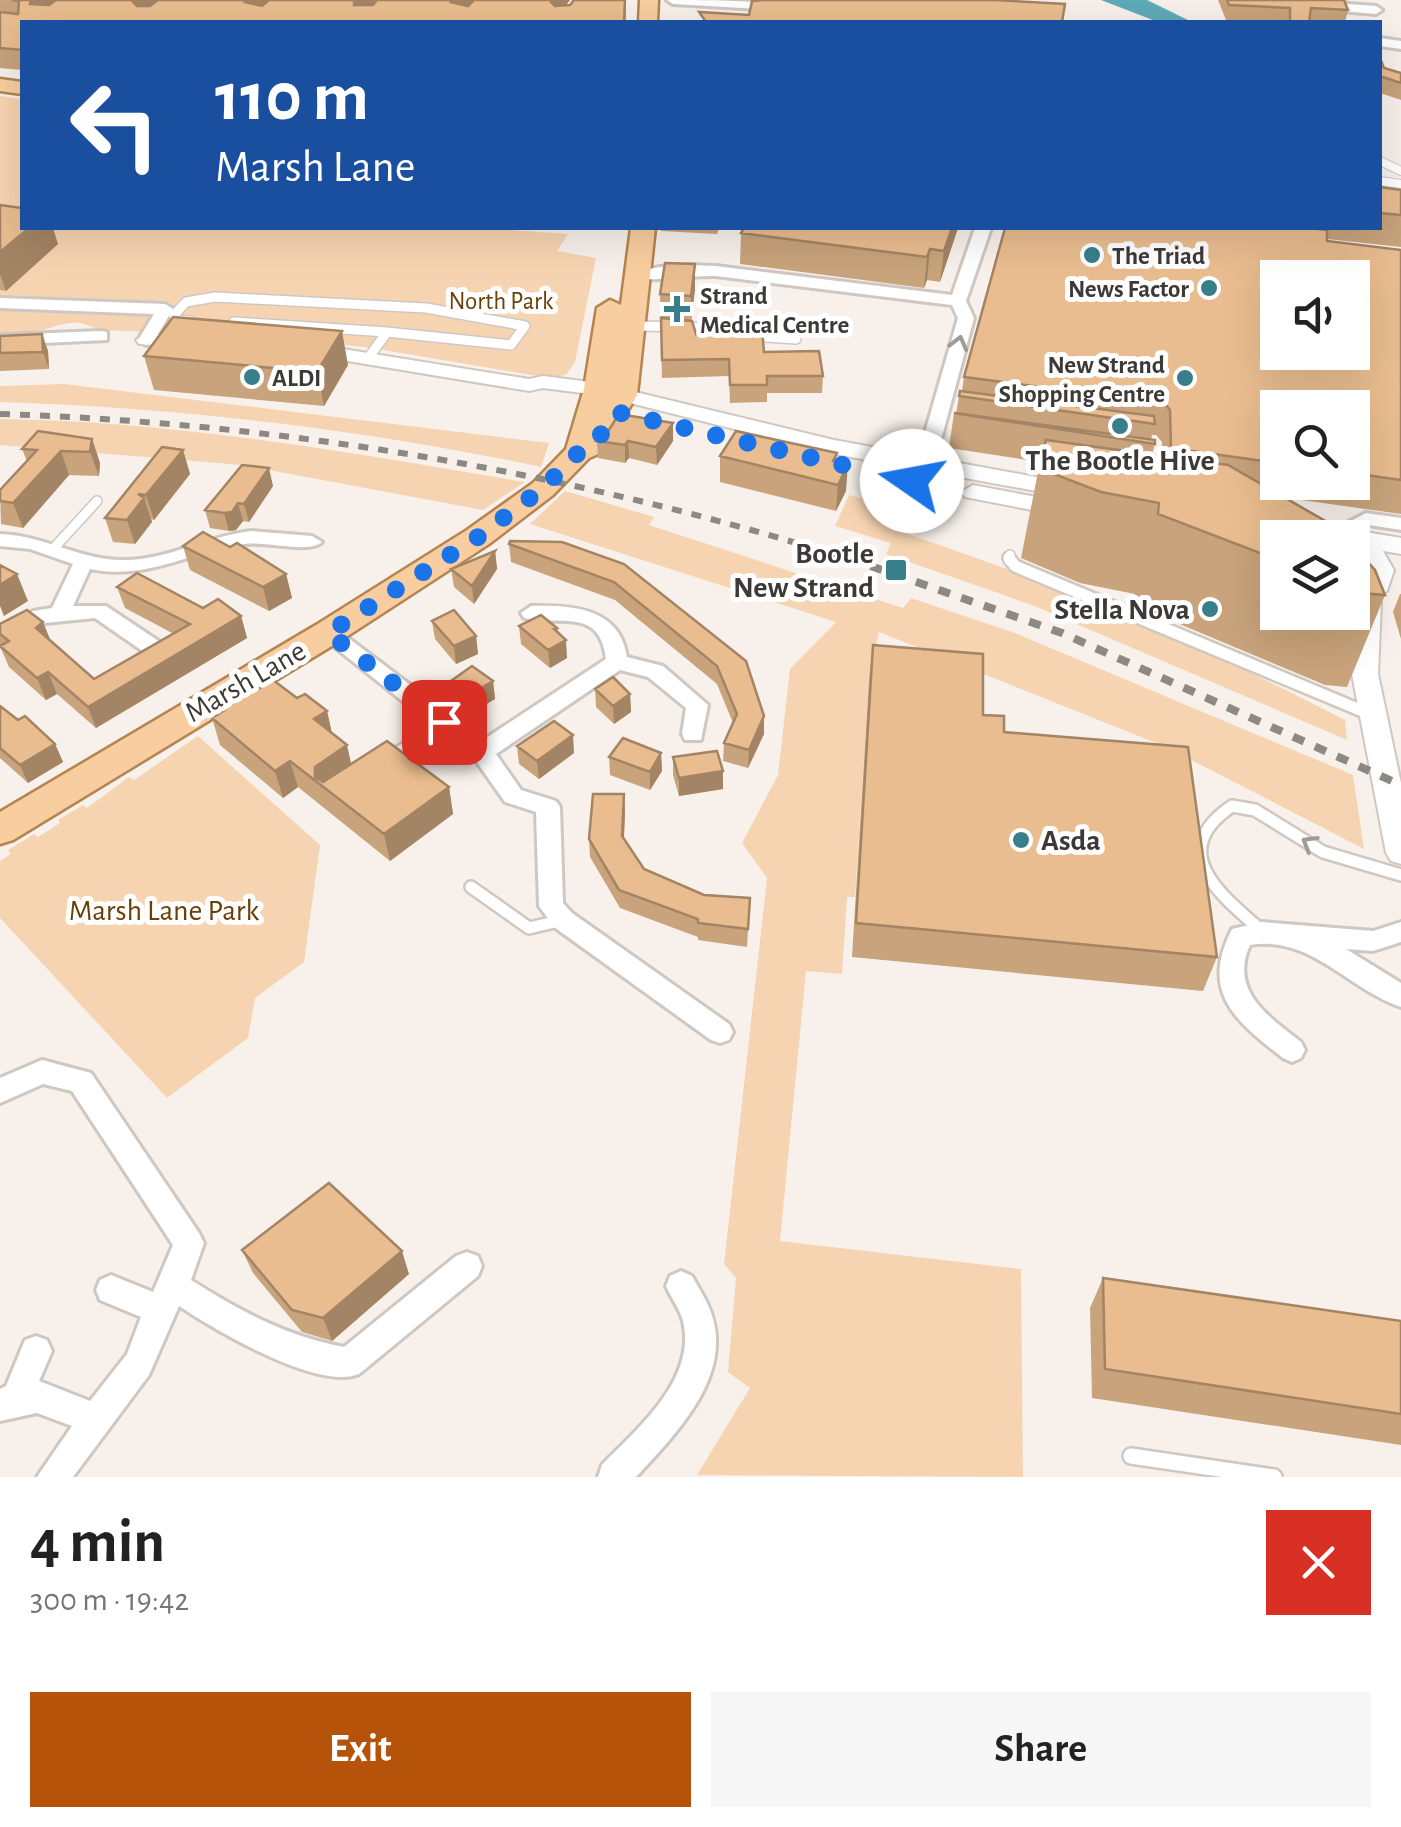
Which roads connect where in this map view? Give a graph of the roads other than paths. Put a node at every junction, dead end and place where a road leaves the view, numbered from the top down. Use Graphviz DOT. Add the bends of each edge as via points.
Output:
graph roads {
  1 [pos="673,0"];
  2 [pos="764,2"];
  3 [pos="782,3"];
  4 [pos="1318,4"];
  5 [pos="1379,5"];
  6 [pos="801,8"];
  7 [pos="621,230"];
  8 [pos="644,230"];
  9 [pos="982,230"];
  10 [pos="637,277"];
  11 [pos="958,301"];
  12 [pos="0,303"];
  13 [pos="198,321"];
  14 [pos="620,326"];
  15 [pos="387,332"];
  16 [pos="101,336"];
  17 [pos="220,336"];
  18 [pos="730,336"];
  19 [pos="744,336"];
  20 [pos="796,339"];
  21 [pos="0,340"];
  22 [pos="146,340"];
  23 [pos="369,358"];
  24 [pos="607,400"];
  25 [pos="913,472"];
  26 [pos="1086,493"];
  27 [pos="97,501"];
  28 [pos="1097,516"];
  29 [pos="1365,520"];
  30 [pos="1401,524"];
  31 [pos="0,540"];
  32 [pos="1370,541"];
  33 [pos="312,542"];
  34 [pos="1401,546"];
  35 [pos="53,549"];
  36 [pos="1370,552"];
  37 [pos="1010,555"];
  38 [pos="84,561"];
  39 [pos="1381,577"];
  40 [pos="60,612"];
  41 [pos="531,612"];
  42 [pos="328,633"];
  43 [pos="1342,635"];
  44 [pos="0,639"];
  45 [pos="152,646"];
  46 [pos="616,662"];
  47 [pos="1365,674"];
  48 [pos="1372,715"];
  49 [pos="444,722"];
  50 [pos="693,734"];
  51 [pos="482,752"];
  52 [pos="377,768"];
  53 [pos="0,830"];
  54 [pos="1401,853"];
  55 [pos="1401,876"];
  56 [pos="471,887"];
  57 [pos="563,920"];
  58 [pos="1261,930"];
  59 [pos="1401,932"];
  60 [pos="1293,934"];
  61 [pos="1401,996"];
  62 [pos="720,1032"];
  63 [pos="1292,1050"];
  64 [pos="0,1092"];
  65 [pos="467,1266"];
  66 [pos="680,1286"];
  67 [pos="111,1290"];
  68 [pos="167,1298"];
  69 [pos="36,1351"];
  70 [pos="9,1400"];
  71 [pos="95,1421"];
  72 [pos="1131,1456"];
  73 [pos="53,1477"];
  74 [pos="614,1477"];
  75 [pos="1274,1477"];
  1 -- 2 [label="street"];
  2 -- 3 [label="street"];
  3 -- 6 [label="street"];
  4 -- 5 [label="street"];
  7 -- 14 [label="main road"];
  8 -- 10 [label="main road"];
  9 -- 11 [label="street"];
  10 -- 11 [label="street" via="716,271"];
  10 -- 14 [label="main road"];
  25 -- 11 [label="street, one-way" via="942,438 948,416 966,318"];
  12 -- 22 [label="street" via="165,308"];
  13 -- 15 [label="lane" via="174,315 190,298 215,297 426,308 525,326 511,345"];
  14 -- 18 [label="lane" via="694,327"];
  14 -- 24 [label="main road"];
  15 -- 17 [label="lane"];
  15 -- 23 [label="lane"];
  16 -- 21 [label="street"];
  17 -- 22 [label="street"];
  17 -- 23 [label="street"];
  19 -- 20 [label="lane"];
  23 -- 24 [label="street"];
  24 -- 25 [label="street"];
  24 -- 42 [label="main road, Marsh Lane" via="593,446 543,488"];
  25 -- 26 [label="street"];
  25 -- 28 [label="street"];
  27 -- 35 [label="lane"];
  29 -- 30 [label="street"];
  31 -- 35 [label="street" via="31,540"];
  32 -- 34 [label="street"];
  33 -- 38 [label="street" via="238,538 126,568"];
  35 -- 38 [label="street"];
  36 -- 39 [label="street"];
  37 -- 48 [label="lane" via="1015,566"];
  38 -- 40 [label="street"];
  39 -- 47 [label="street" via="1364,616"];
  40 -- 44 [label="street"];
  40 -- 45 [label="street" via="99,611"];
  41 -- 46 [label="street" via="571,611 598,622 617,644"];
  42 -- 49 [label="street"];
  42 -- 53 [label="main road, Marsh Lane"];
  43 -- 47 [label="street"];
  46 -- 50 [label="street" via="655,671 697,705"];
  46 -- 51 [label="street"];
  47 -- 48 [label="street"];
  48 -- 54 [label="street"];
  49 -- 51 [label="street"];
  49 -- 52 [label="lane"];
  51 -- 57 [label="street" via="514,796 548,807 551,906"];
  55 -- 58 [label="lane, one-way" via="1324,852 1255,810 1232,806 1208,823 1200,846 1210,884"];
  56 -- 57 [label="lane" via="530,928"];
  57 -- 62 [label="street"];
  58 -- 60 [label="street"];
  58 -- 63 [label="street" via="1241,936 1230,952 1228,976 1252,1019"];
  59 -- 60 [label="street" via="1374,941"];
  60 -- 61 [label="street"];
  64 -- 68 [label="street" via="42,1072 81,1081 188,1243"];
  65 -- 68 [label="street" via="348,1363 312,1358"];
  66 -- 74 [label="street" via="699,1321 699,1366 658,1428"];
  67 -- 68 [label="street"];
  68 -- 71 [label="street" via="138,1364"];
  69 -- 70 [label="street"];
  70 -- 71 [label="street" via="46,1395"];
  71 -- 73 [label="street"];
  72 -- 75 [label="lane"];
}
